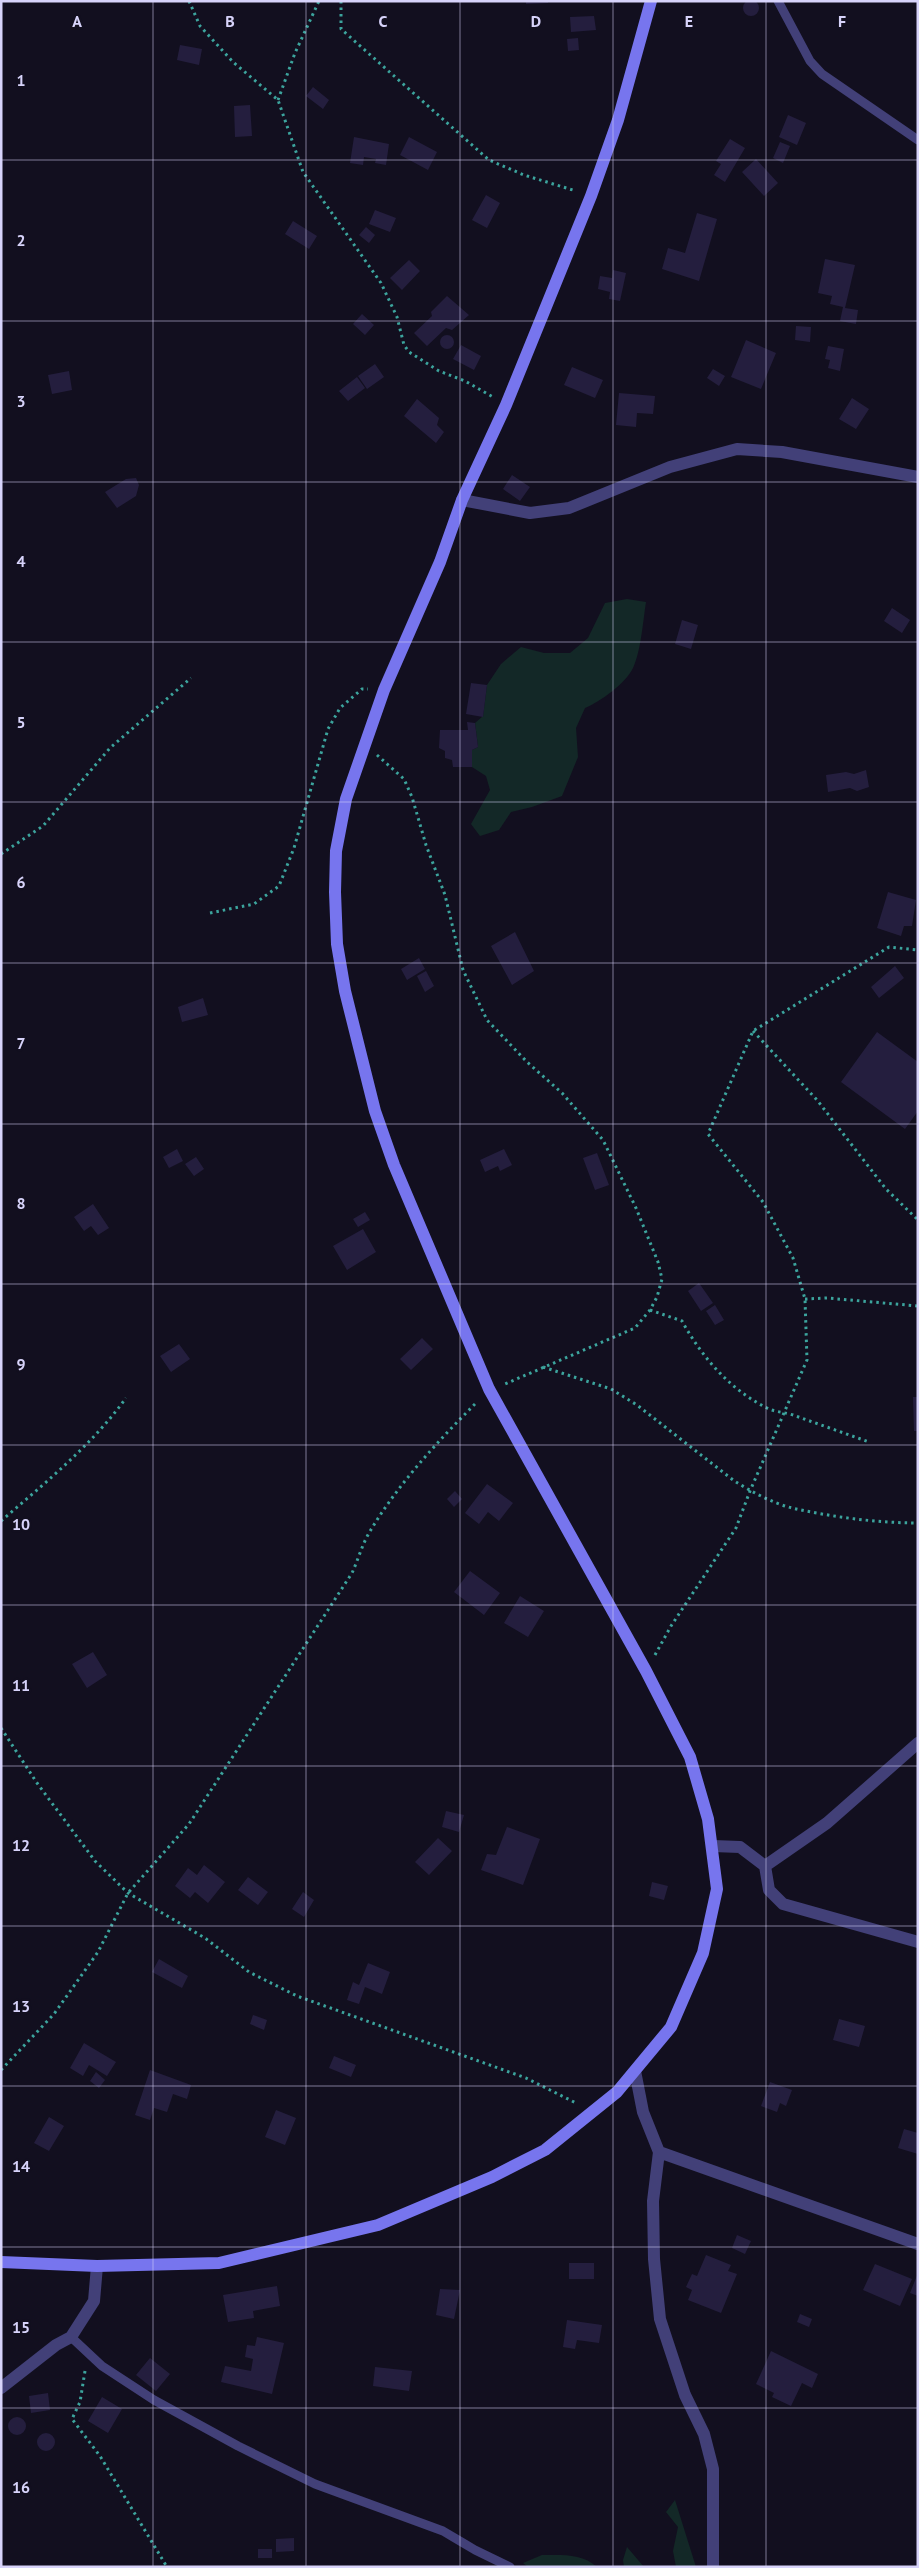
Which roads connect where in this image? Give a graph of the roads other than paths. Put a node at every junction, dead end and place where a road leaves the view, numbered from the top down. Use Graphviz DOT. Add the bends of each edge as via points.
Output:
graph roads {
  1 [pos="651,1"];
  2 [pos="778,1"];
  3 [pos="918,140"];
  4 [pos="918,477"];
  5 [pos="462,500"];
  6 [pos="918,1743"];
  7 [pos="713,1846"];
  8 [pos="765,1866"];
  9 [pos="918,1942"];
  10 [pos="635,2071"];
  11 [pos="659,2152"];
  12 [pos="918,2244"];
  13 [pos="1,2262"];
  14 [pos="97,2266"];
  15 [pos="71,2337"];
  16 [pos="1,2388"];
  17 [pos="510,2567"];
  18 [pos="713,2567"];
  1 -- 5 [label="main road" via="618,120 591,196 506,405"];
  2 -- 3 [label="lane" via="810,61 822,74"];
  4 -- 5 [label="street" via="782,452 737,449 670,467 569,508 530,513"];
  5 -- 7 [label="main road" via="440,562 384,690 346,799 336,851 335,892 345,991 375,1111 394,1164 489,1390 646,1671 690,1757"];
  6 -- 8 [label="street" via="827,1823"];
  7 -- 8 [label="street" via="740,1846"];
  7 -- 10 [label="main road" via="717,1889 703,1953 671,2027"];
  8 -- 9 [label="street" via="769,1890 783,1904"];
  10 -- 11 [label="street" via="643,2112"];
  10 -- 14 [label="main road" via="617,2092 544,2150 492,2177 378,2225 219,2263"];
  11 -- 12 [label="street"];
  11 -- 18 [label="street" via="653,2201 660,2319 685,2395 704,2434 713,2469"];
  13 -- 14 [label="main road"];
  14 -- 15 [label="street" via="94,2301"];
  15 -- 16 [label="street" via="56,2344"];
  15 -- 17 [label="lane" via="102,2366 154,2400 238,2446 315,2484 443,2531"];
}
